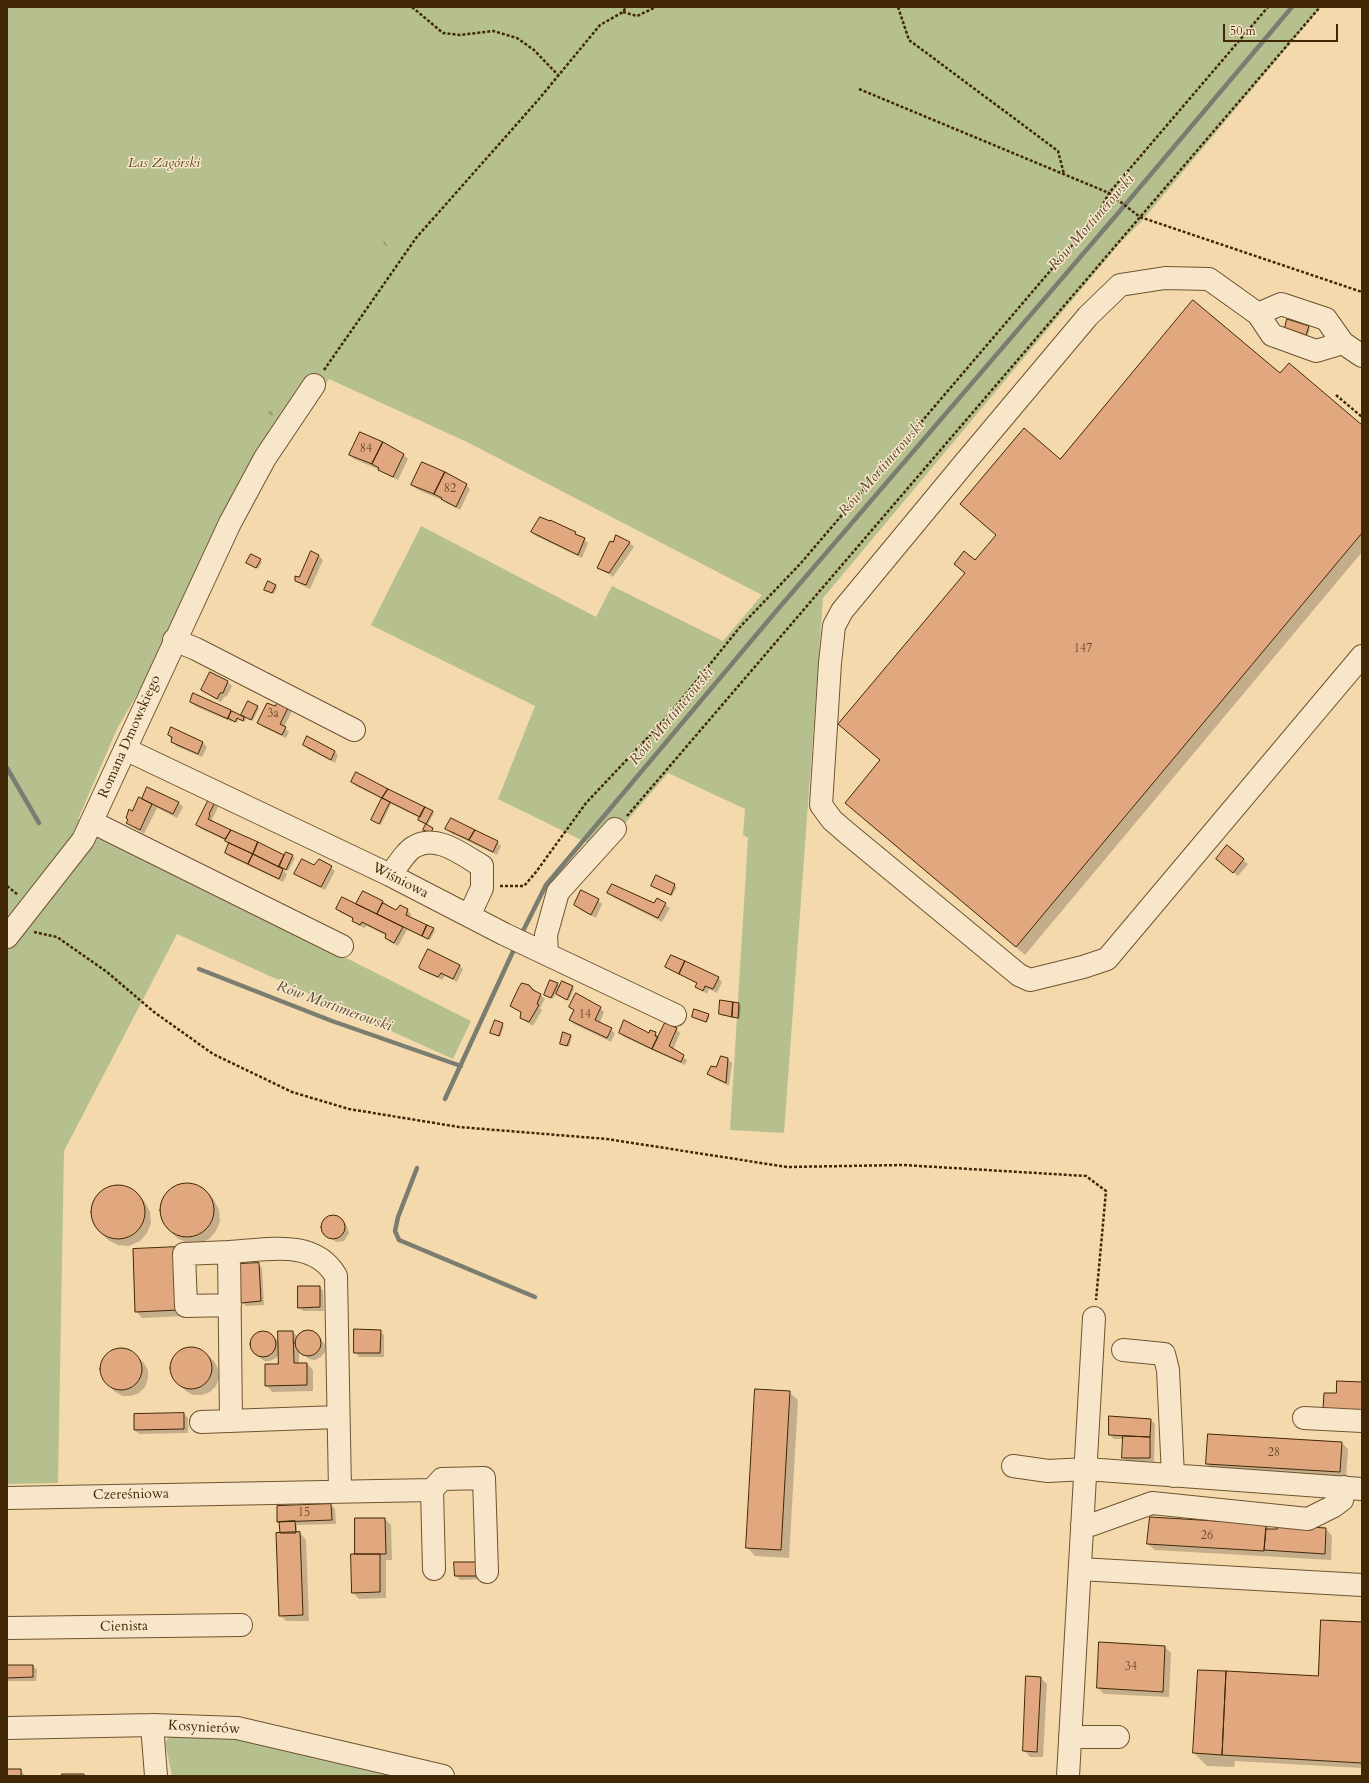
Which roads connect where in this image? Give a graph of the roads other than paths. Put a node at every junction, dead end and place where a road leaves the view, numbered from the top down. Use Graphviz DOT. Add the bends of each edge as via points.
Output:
graph roads {
  1 [pos="1258,314"];
  2 [pos="1343,343"];
  3 [pos="1362,356"];
  4 [pos="314,385"];
  5 [pos="174,640"];
  6 [pos="1362,656"];
  7 [pos="354,730"];
  8 [pos="125,749"];
  9 [pos="92,822"];
  10 [pos="615,830"];
  11 [pos="390,875"];
  12 [pos="469,916"];
  13 [pos="13,930"];
  14 [pos="342,946"];
  15 [pos="539,951"];
  16 [pos="675,1015"];
  17 [pos="229,1252"];
  18 [pos="230,1306"];
  19 [pos="1094,1318"];
  20 [pos="1123,1350"];
  21 [pos="338,1417"];
  22 [pos="1304,1418"];
  23 [pos="231,1421"];
  24 [pos="1362,1421"];
  25 [pos="201,1422"];
  26 [pos="1013,1466"];
  27 [pos="1086,1469"];
  28 [pos="1173,1476"];
  29 [pos="1353,1488"];
  30 [pos="432,1490"];
  31 [pos="340,1491"];
  32 [pos="7,1498"];
  33 [pos="1082,1525"];
  34 [pos="434,1569"];
  35 [pos="1080,1569"];
  36 [pos="487,1572"];
  37 [pos="1362,1585"];
  38 [pos="241,1625"];
  39 [pos="7,1628"];
  40 [pos="152,1725"];
  41 [pos="7,1728"];
  42 [pos="1070,1737"];
  43 [pos="1118,1737"];
  44 [pos="417,1773"];
  45 [pos="156,1776"];
  46 [pos="443,1776"];
  47 [pos="1068,1776"];
  1 -- 2 [label="street" via="1272,335 1316,351"];
  1 -- 2 [label="street" via="1281,304 1326,319"];
  1 -- 6 [label="street" via="1209,279 1165,278 1120,285 1088,316 842,611 834,626 821,805 832,820 847,833 1019,975 1030,980 1083,967 1107,959"];
  2 -- 3 [label="street"];
  4 -- 5 [label="street, Romana Dmowskiego" via="265,458 230,523"];
  5 -- 7 [label="street"];
  5 -- 8 [label="street, Romana Dmowskiego"];
  8 -- 9 [label="street, Romana Dmowskiego"];
  8 -- 11 [label="street, Wiśniowa"];
  9 -- 13 [label="street, Romana Dmowskiego" via="83,840"];
  9 -- 14 [label="street"];
  10 -- 15 [label="street" via="558,892"];
  11 -- 12 [label="street, Wiśniowa"];
  11 -- 12 [label="street" via="413,847 430,841 453,849 482,866 482,888"];
  12 -- 15 [label="street, Wiśniowa"];
  15 -- 16 [label="street, Wiśniowa"];
  17 -- 18 [label="street"];
  17 -- 18 [label="street" via="184,1254 186,1306"];
  17 -- 21 [label="street" via="299,1249 311,1253 330,1266 336,1276"];
  18 -- 23 [label="street"];
  19 -- 27 [label="street"];
  20 -- 28 [label="street" via="1164,1354 1168,1370"];
  21 -- 23 [label="street"];
  21 -- 31 [label="street"];
  22 -- 24 [label="street"];
  23 -- 25 [label="street"];
  26 -- 27 [label="street" via="1048,1470"];
  27 -- 28 [label="street"];
  27 -- 33 [label="street"];
  28 -- 29 [label="street"];
  29 -- 33 [label="street" via="1334,1506 1308,1519 1152,1503 1091,1525"];
  30 -- 31 [label="street, Czereśniowa"];
  30 -- 34 [label="street"];
  30 -- 36 [label="street" via="442,1479 484,1478"];
  31 -- 32 [label="street, Czereśniowa"];
  33 -- 35 [label="street"];
  35 -- 37 [label="street"];
  35 -- 42 [label="street"];
  38 -- 39 [label="street, Cienista"];
  40 -- 41 [label="street, Kosynierów"];
  40 -- 44 [label="street, Kosynierów" via="237,1728"];
  40 -- 45 [label="street"];
  42 -- 43 [label="street"];
  42 -- 47 [label="street"];
  44 -- 46 [label="street, Kosynierów"];
}
